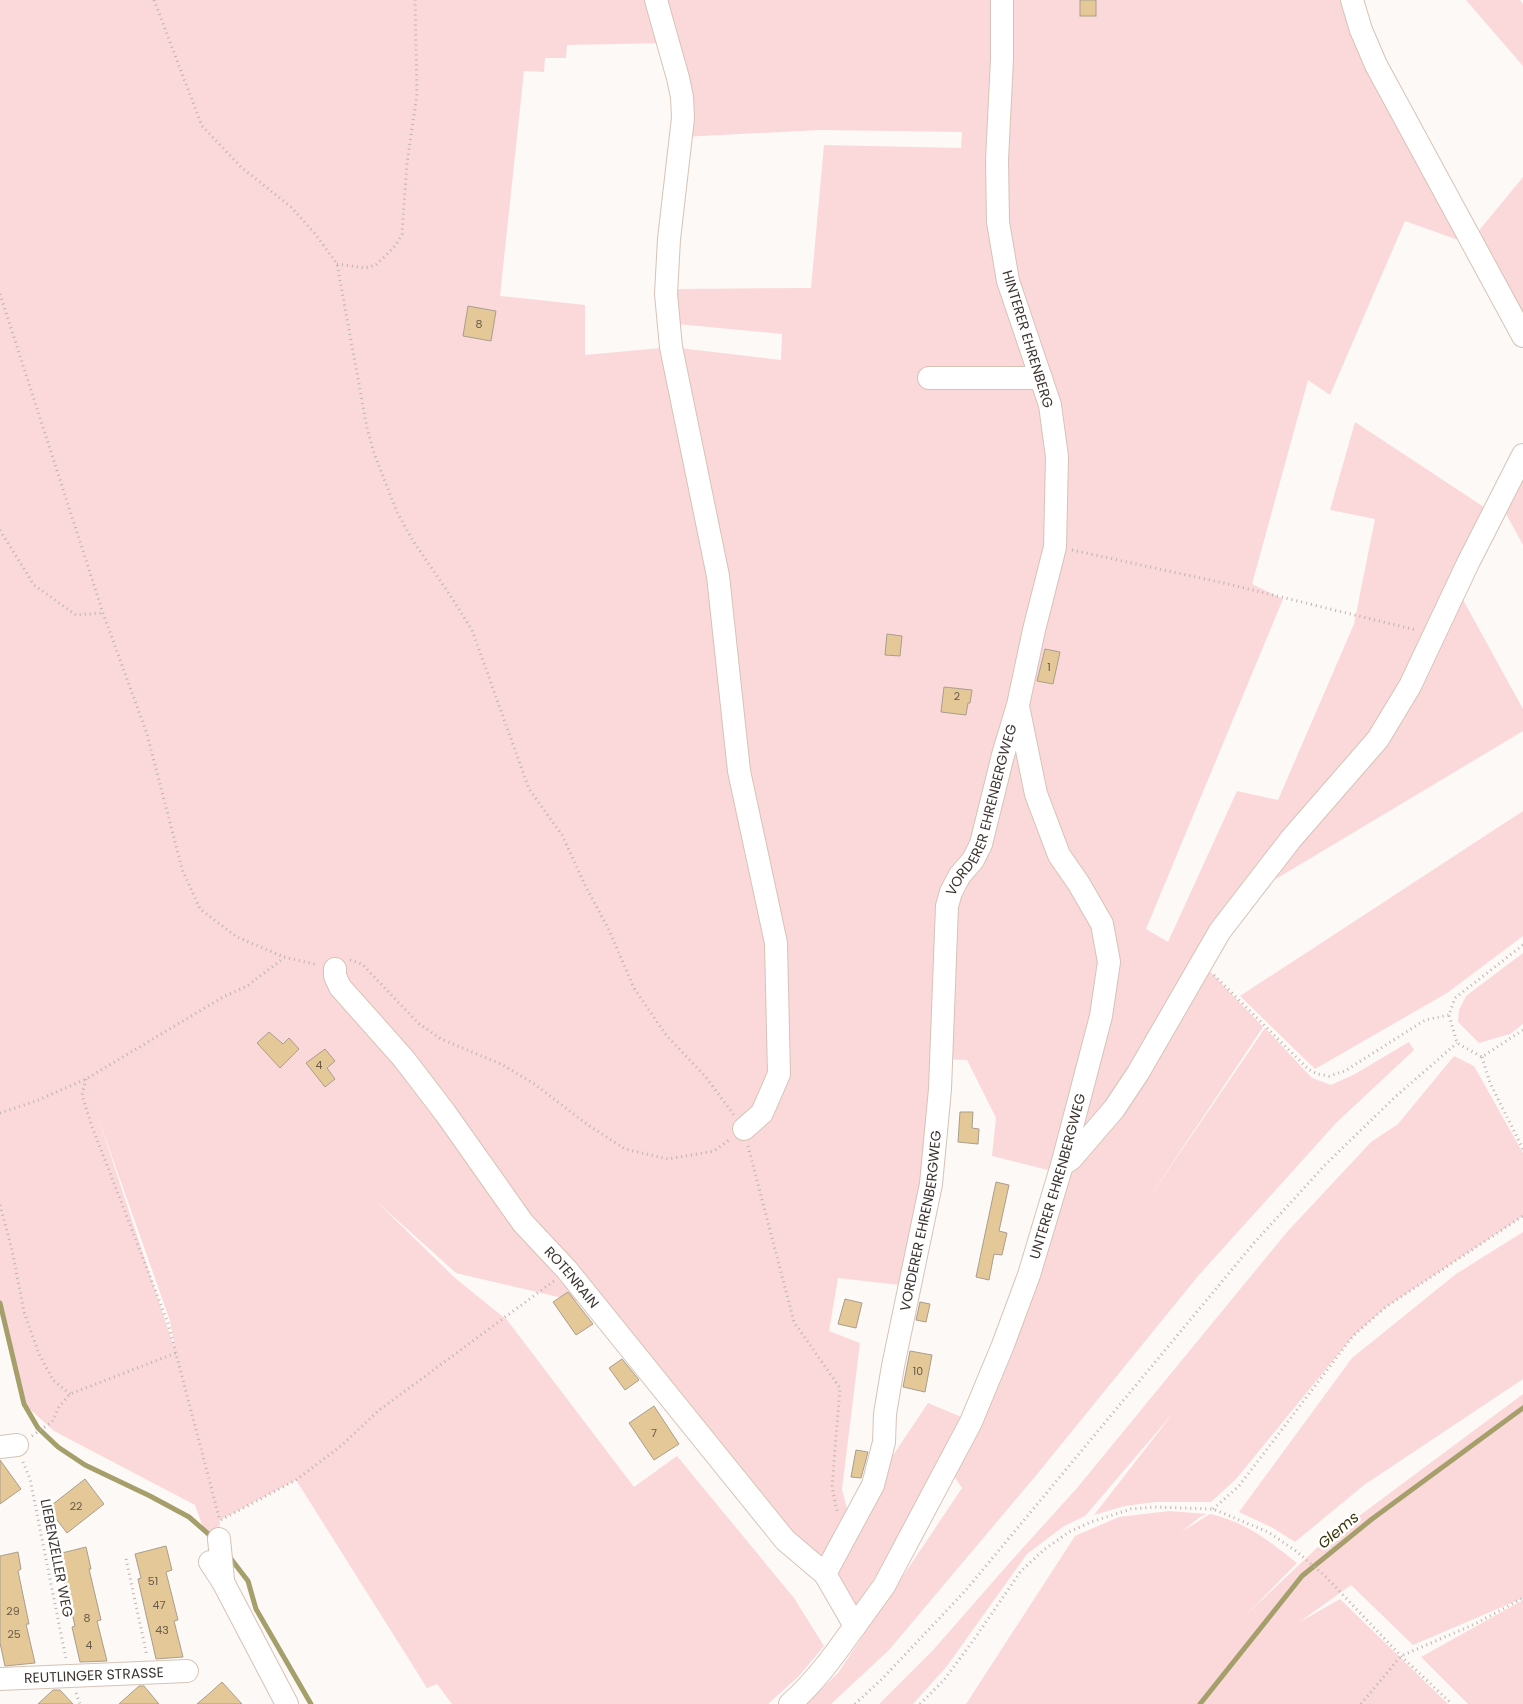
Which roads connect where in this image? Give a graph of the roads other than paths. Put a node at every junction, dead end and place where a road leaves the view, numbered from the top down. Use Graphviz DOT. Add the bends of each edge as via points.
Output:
graph roads {
  1 [pos="656,0"];
  2 [pos="1002,0"];
  3 [pos="1352,0"];
  4 [pos="1523,336"];
  5 [pos="929,378"];
  6 [pos="1041,378"];
  7 [pos="1523,455"];
  8 [pos="1018,705"];
  9 [pos="335,969"];
  10 [pos="744,1129"];
  11 [pos="1062,1165"];
  12 [pos="220,1529"];
  13 [pos="210,1562"];
  14 [pos="825,1574"];
  15 [pos="223,1582"];
  16 [pos="855,1626"];
  17 [pos="187,1671"];
  18 [pos="0,1679"];
  19 [pos="287,1704"];
  20 [pos="790,1704"];
  1 -- 10 [label="street" via="678,78 684,118 666,294 671,347 718,576 739,771 776,943 778,1074 762,1113"];
  2 -- 6 [label="street, HINTERER EHRENBERG" via="998,222 1008,281"];
  3 -- 4 [label="street" via="1376,65"];
  5 -- 6 [label="street"];
  6 -- 8 [label="street, HINTERER EHRENBERG" via="1050,405 1057,457 1055,547"];
  7 -- 11 [label="street" via="1410,686 1378,739 1291,839 1220,931 1114,1109 1072,1160"];
  8 -- 11 [label="street, UNTERER EHRENBERGWEG" via="1036,794 1059,855 1102,924 1109,962 1101,1016"];
  8 -- 14 [label="street, VORDERER EHRENBERGWEG" via="981,844 960,875 947,906 940,1089 931,1184 892,1366 884,1442 873,1484"];
  9 -- 14 [label="street, ROTENRAIN" via="340,987 404,1059 523,1223 567,1270 785,1540"];
  11 -- 16 [label="street, UNTERER EHRENBERGWEG" via="1029,1275 971,1422 884,1586"];
  12 -- 15 [label="street"];
  13 -- 15 [label="street"];
  14 -- 16 [label="street"];
  15 -- 19 [label="street"];
  16 -- 20 [label="street" via="828,1666"];
  17 -- 18 [label="street, REUTLINGER STRASSE"];
}
